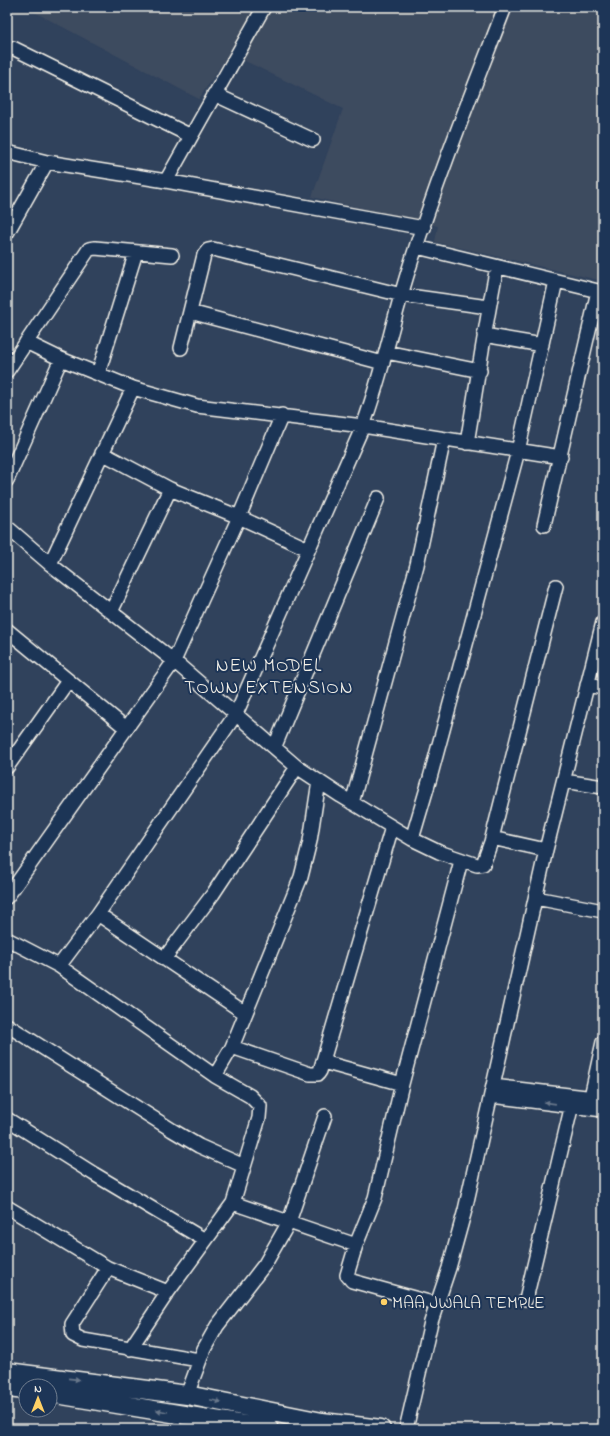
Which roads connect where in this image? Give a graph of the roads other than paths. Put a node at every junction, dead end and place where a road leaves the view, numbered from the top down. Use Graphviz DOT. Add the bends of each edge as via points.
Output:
graph roads {
  1 [pos="264,7"];
  2 [pos="505,7"];
  3 [pos="7,49"];
  4 [pos="214,94"];
  5 [pos="191,136"];
  6 [pos="313,140"];
  7 [pos="7,152"];
  8 [pos="47,162"];
  9 [pos="166,181"];
  10 [pos="424,228"];
  11 [pos="7,233"];
  12 [pos="417,247"];
  13 [pos="136,252"];
  14 [pos="172,255"];
  15 [pos="497,267"];
  16 [pos="556,281"];
  17 [pos="402,295"];
  18 [pos="488,307"];
  19 [pos="190,312"];
  20 [pos="484,335"];
  21 [pos="26,342"];
  22 [pos="542,345"];
  23 [pos="181,348"];
  24 [pos="385,357"];
  25 [pos="61,360"];
  26 [pos="480,370"];
  27 [pos="7,371"];
  28 [pos="98,374"];
  29 [pos="133,388"];
  30 [pos="282,415"];
  31 [pos="363,426"];
  32 [pos="444,439"];
  33 [pos="467,443"];
  34 [pos="518,451"];
  35 [pos="102,453"];
  36 [pos="561,457"];
  37 [pos="7,480"];
  38 [pos="170,488"];
  39 [pos="378,498"];
  40 [pos="239,517"];
  41 [pos="544,525"];
  42 [pos="7,527"];
  43 [pos="308,548"];
  44 [pos="50,564"];
  45 [pos="556,586"];
  46 [pos="110,612"];
  47 [pos="603,622"];
  48 [pos="9,635"];
  49 [pos="174,661"];
  50 [pos="68,681"];
  51 [pos="587,685"];
  52 [pos="603,688"];
  53 [pos="236,714"];
  54 [pos="126,728"];
  55 [pos="275,746"];
  56 [pos="297,766"];
  57 [pos="7,767"];
  58 [pos="319,781"];
  59 [pos="564,781"];
  60 [pos="603,787"];
  61 [pos="352,803"];
  62 [pos="392,827"];
  63 [pos="412,839"];
  64 [pos="491,842"];
  65 [pos="546,850"];
  66 [pos="461,861"];
  67 [pos="8,895"];
  68 [pos="536,898"];
  69 [pos="603,911"];
  70 [pos="98,914"];
  71 [pos="7,939"];
  72 [pos="164,959"];
  73 [pos="59,966"];
  74 [pos="245,1013"];
  75 [pos="7,1025"];
  76 [pos="603,1042"];
  77 [pos="232,1047"];
  78 [pos="323,1062"];
  79 [pos="215,1076"];
  80 [pos="402,1084"];
  81 [pos="492,1091"];
  82 [pos="573,1101"];
  83 [pos="594,1102"];
  84 [pos="603,1110"];
  85 [pos="325,1116"];
  86 [pos="7,1119"];
  87 [pos="244,1166"];
  88 [pos="233,1203"];
  89 [pos="7,1207"];
  90 [pos="290,1222"];
  91 [pos="205,1240"];
  92 [pos="356,1245"];
  93 [pos="108,1268"];
  94 [pos="168,1292"];
  95 [pos="526,1299"];
  96 [pos="436,1304"];
  97 [pos="130,1349"];
  98 [pos="199,1360"];
  99 [pos="7,1372"];
  100 [pos="7,1388"];
  101 [pos="18,1389"];
  102 [pos="58,1394"];
  103 [pos="187,1395"];
  104 [pos="269,1429"];
  105 [pos="380,1429"];
  106 [pos="406,1429"];
  1 -- 4 [label="street"];
  2 -- 10 [label="street" via="442,169"];
  3 -- 5 [label="street" via="13,48"];
  4 -- 5 [label="street"];
  4 -- 6 [label="street"];
  5 -- 9 [label="street"];
  7 -- 8 [label="street"];
  8 -- 9 [label="street"];
  8 -- 11 [label="street"];
  9 -- 10 [label="street"];
  10 -- 12 [label="street"];
  12 -- 15 [label="street"];
  12 -- 17 [label="street"];
  13 -- 14 [label="street"];
  13 -- 21 [label="street" via="89,249"];
  13 -- 28 [label="street"];
  15 -- 16 [label="street"];
  15 -- 18 [label="street"];
  16 -- 22 [label="street"];
  16 -- 36 [label="street" via="598,291"];
  17 -- 18 [label="street"];
  17 -- 19 [label="street" via="213,249 204,255"];
  17 -- 24 [label="street"];
  18 -- 20 [label="street"];
  19 -- 23 [label="street"];
  19 -- 24 [label="street"];
  20 -- 22 [label="street"];
  20 -- 26 [label="street"];
  21 -- 25 [label="street"];
  21 -- 27 [label="street"];
  22 -- 34 [label="street"];
  24 -- 26 [label="street"];
  24 -- 31 [label="street"];
  25 -- 28 [label="street"];
  25 -- 37 [label="street"];
  26 -- 33 [label="street"];
  28 -- 29 [label="street"];
  29 -- 30 [label="street" via="197,406"];
  29 -- 35 [label="street"];
  30 -- 31 [label="street"];
  30 -- 40 [label="street"];
  31 -- 32 [label="street"];
  31 -- 43 [label="street"];
  32 -- 33 [label="street"];
  32 -- 61 [label="street" via="417,566"];
  33 -- 34 [label="street"];
  34 -- 36 [label="street"];
  34 -- 63 [label="street"];
  35 -- 38 [label="street"];
  35 -- 44 [label="street"];
  36 -- 41 [label="street"];
  38 -- 40 [label="street"];
  38 -- 46 [label="street"];
  39 -- 55 [label="street"];
  40 -- 43 [label="street"];
  40 -- 49 [label="street"];
  42 -- 44 [label="street"];
  43 -- 53 [label="street"];
  44 -- 46 [label="street"];
  45 -- 64 [label="street"];
  46 -- 49 [label="street"];
  47 -- 51 [label="street"];
  48 -- 50 [label="street"];
  49 -- 53 [label="street"];
  49 -- 54 [label="street"];
  50 -- 54 [label="street"];
  50 -- 57 [label="street"];
  51 -- 52 [label="street"];
  51 -- 59 [label="street"];
  53 -- 55 [label="street"];
  53 -- 70 [label="street"];
  54 -- 67 [label="street" via="75,804"];
  55 -- 56 [label="street"];
  56 -- 58 [label="street"];
  56 -- 72 [label="street" via="213,894"];
  58 -- 61 [label="street"];
  58 -- 74 [label="street" via="310,841 301,877"];
  59 -- 60 [label="street"];
  59 -- 65 [label="street"];
  61 -- 62 [label="street"];
  62 -- 63 [label="street"];
  62 -- 78 [label="street"];
  63 -- 66 [label="street"];
  64 -- 65 [label="street" via="496,839"];
  64 -- 66 [label="street" via="484,862 480,865"];
  65 -- 68 [label="street"];
  66 -- 80 [label="street"];
  68 -- 69 [label="street"];
  68 -- 81 [label="street"];
  70 -- 72 [label="street"];
  70 -- 73 [label="street"];
  71 -- 73 [label="street"];
  72 -- 74 [label="street"];
  73 -- 79 [label="street"];
  74 -- 77 [label="street"];
  75 -- 87 [label="street" via="172,1130 199,1146"];
  76 -- 83 [label="street"];
  77 -- 78 [label="street" via="310,1074 318,1074"];
  77 -- 79 [label="street"];
  78 -- 80 [label="street"];
  79 -- 87 [label="street" via="250,1096 260,1106 259,1118"];
  80 -- 92 [label="street" via="375,1198"];
  81 -- 82 [label="street"];
  81 -- 96 [label="street" via="463,1218"];
  82 -- 83 [label="street"];
  82 -- 95 [label="street"];
  83 -- 84 [label="street"];
  85 -- 90 [label="street"];
  86 -- 91 [label="street"];
  87 -- 88 [label="street"];
  88 -- 90 [label="street"];
  88 -- 91 [label="street"];
  89 -- 93 [label="street"];
  90 -- 92 [label="street"];
  90 -- 98 [label="street" via="264,1264 217,1326"];
  91 -- 94 [label="street"];
  92 -- 96 [label="street" via="347,1273 350,1280"];
  93 -- 94 [label="street"];
  93 -- 97 [label="street" via="72,1324 73,1335 83,1340"];
  94 -- 97 [label="street"];
  96 -- 106 [label="street"];
  97 -- 98 [label="street"];
  98 -- 103 [label="street"];
  99 -- 103 [label="main road, one-way"];
  100 -- 101 [label="main road"];
  104 -- 102 [label="main road, one-way"];
  103 -- 105 [label="main road, one-way" via="315,1421"];
}
